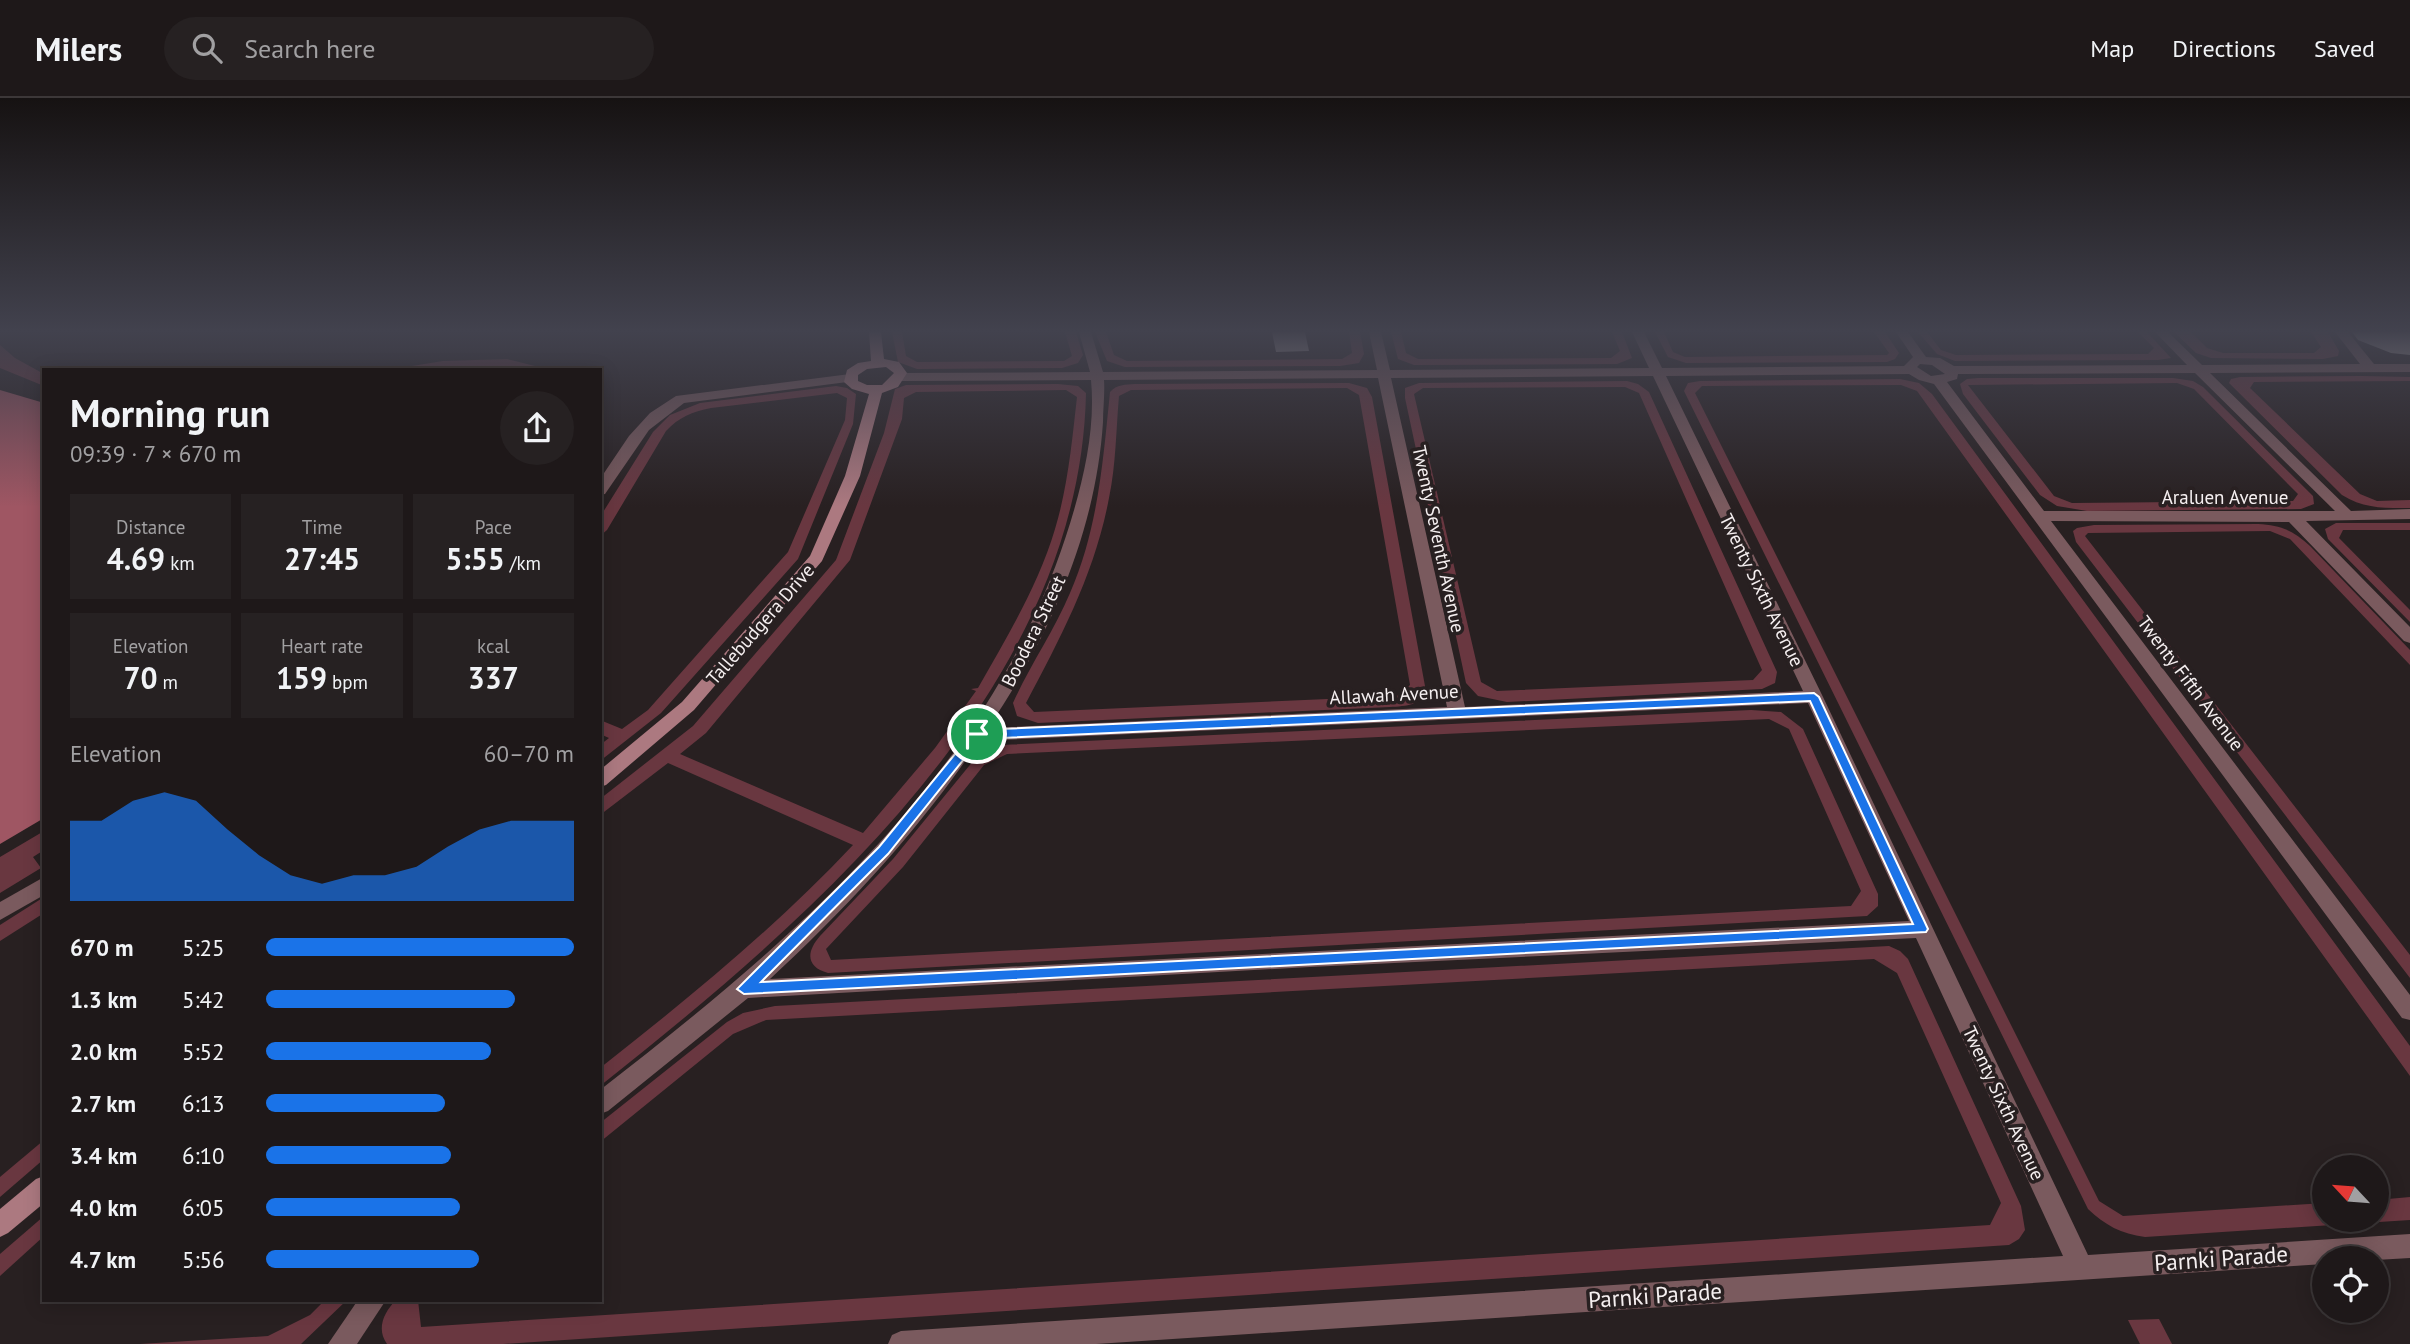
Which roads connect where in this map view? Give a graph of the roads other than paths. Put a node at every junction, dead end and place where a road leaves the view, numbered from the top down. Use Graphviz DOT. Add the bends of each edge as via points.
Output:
graph roads {
  1 [pos="739,390"];
  2 [pos="876,390"];
  3 [pos="1096,390"];
  4 [pos="1387,390"];
  5 [pos="1666,390"];
  6 [pos="1955,390"];
  7 [pos="2220,390"];
  8 [pos="602,488"];
  9 [pos="2346,514"];
  10 [pos="2410,514"];
  11 [pos="2039,516"];
  12 [pos="2293,517"];
  13 [pos="2410,637"];
  14 [pos="1814,697"];
  15 [pos="1457,712"];
  16 [pos="977,734"];
  17 [pos="602,778"];
  18 [pos="42,886"];
  19 [pos="0,912"];
  20 [pos="1922,929"];
  21 [pos="744,989"];
  22 [pos="2410,1011"];
  23 [pos="602,1102"];
  24 [pos="42,1189"];
  25 [pos="0,1225"];
  26 [pos="2410,1246"];
  27 [pos="2081,1267"];
  28 [pos="372,1302"];
  29 [pos="341,1344"];
  30 [pos="901,1344"];
  1 -- 8 [label="street" via="674,402 642,426"];
  2 -- 17 [label="street, Tallebudgera Drive" via="869,428 817,558 688,706"];
  3 -- 16 [label="street, Boodera Street" via="1090,472 1071,549 1036,631"];
  4 -- 15 [label="street, Twenty Seventh Avenue"];
  5 -- 14 [label="street, Twenty Sixth Avenue"];
  6 -- 11 [label="street, Twenty Fifth Avenue"];
  7 -- 9 [label="street"];
  9 -- 10 [label="street, Araluen Avenue"];
  9 -- 12 [label="street, Araluen Avenue"];
  11 -- 12 [label="street, Araluen Avenue"];
  11 -- 22 [label="street, Twenty Fifth Avenue"];
  12 -- 13 [label="street"];
  14 -- 15 [label="street, Allawah Avenue"];
  14 -- 20 [label="street, Twenty Sixth Avenue"];
  15 -- 16 [label="street, Allawah Avenue"];
  16 -- 21 [label="street, Boodera Street" via="884,850"];
  18 -- 19 [label="street"];
  20 -- 21 [label="street"];
  20 -- 27 [label="street, Twenty Sixth Avenue"];
  21 -- 23 [label="street, Boodera Street"];
  24 -- 25 [label="street"];
  26 -- 27 [label="street, Parnki Parade"];
  27 -- 30 [label="street, Parnki Parade"];
  28 -- 29 [label="street"];
}
